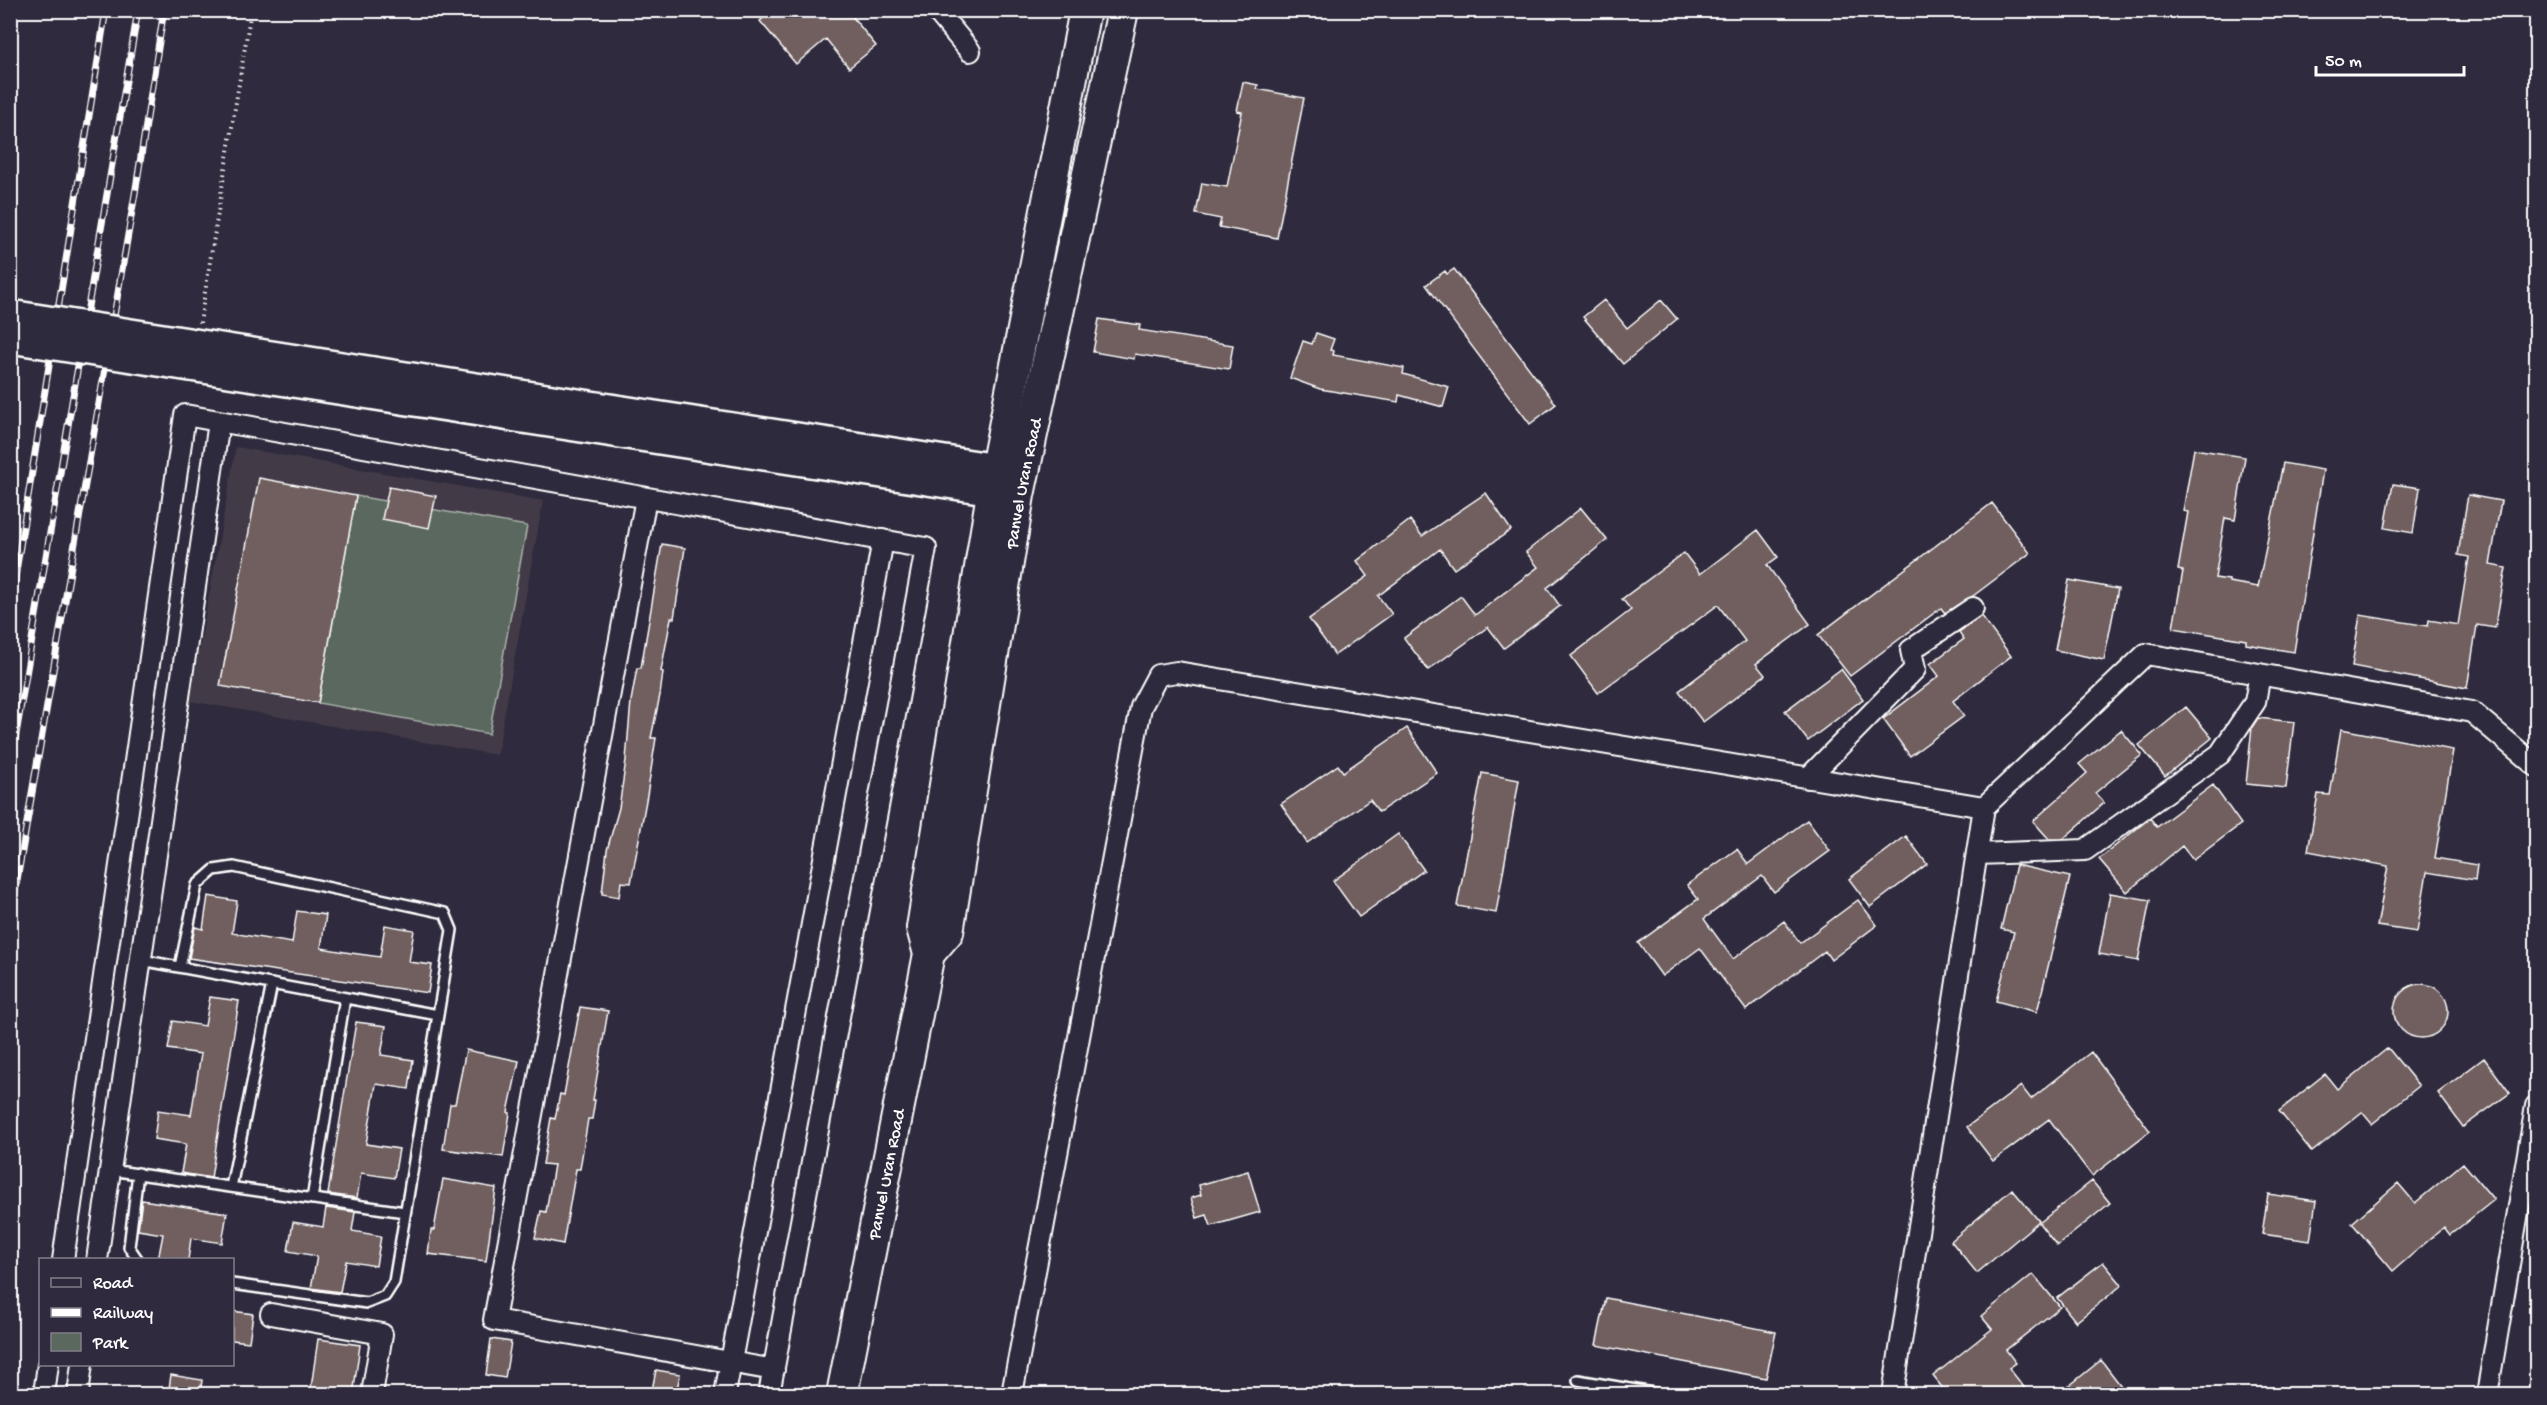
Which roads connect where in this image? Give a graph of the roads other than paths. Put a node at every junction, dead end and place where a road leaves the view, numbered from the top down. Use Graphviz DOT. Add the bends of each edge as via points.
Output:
graph roads {
  1 [pos="936,10"];
  2 [pos="1085,10"];
  3 [pos="1121,10"];
  4 [pos="970,51"];
  5 [pos="10,314"];
  6 [pos="10,339"];
  7 [pos="219,422"];
  8 [pos="621,422"];
  9 [pos="1008,482"];
  10 [pos="646,498"];
  11 [pos="883,540"];
  12 [pos="1973,608"];
  13 [pos="2260,674"];
  14 [pos="2536,766"];
  15 [pos="1809,778"];
  16 [pos="1984,807"];
  17 [pos="1977,854"];
  18 [pos="141,960"];
  19 [pos="180,968"];
  20 [pos="272,984"];
  21 [pos="345,998"];
  22 [pos="438,1015"];
  23 [pos="2536,1106"];
  24 [pos="110,1170"];
  25 [pos="138,1173"];
  26 [pos="231,1187"];
  27 [pos="312,1199"];
  28 [pos="405,1212"];
  29 [pos="63,1258"];
  30 [pos="97,1258"];
  31 [pos="137,1258"];
  32 [pos="234,1284"];
  33 [pos="271,1314"];
  34 [pos="731,1362"];
  35 [pos="48,1366"];
  36 [pos="82,1366"];
  37 [pos="774,1370"];
  38 [pos="1578,1380"];
  39 [pos="44,1395"];
  40 [pos="78,1395"];
  41 [pos="372,1395"];
  42 [pos="725,1395"];
  43 [pos="769,1395"];
  44 [pos="842,1395"];
  45 [pos="1012,1395"];
  46 [pos="1659,1395"];
  47 [pos="1893,1395"];
  48 [pos="2487,1395"];
  1 -- 4 [label="street"];
  2 -- 9 [label="main road, Panvel Uran Road"];
  3 -- 9 [label="main road, Panvel Uran Road"];
  5 -- 8 [label="main road, bridge"];
  6 -- 8 [label="main road, bridge"];
  7 -- 10 [label="street"];
  7 -- 18 [label="street"];
  7 -- 29 [label="street" via="185,415"];
  8 -- 9 [label="main road"];
  9 -- 44 [label="main road, Panvel Uran Road" via="948,932 929,954"];
  10 -- 11 [label="street"];
  10 -- 34 [label="street" via="494,1320"];
  11 -- 34 [label="street"];
  11 -- 37 [label="street" via="926,548"];
  12 -- 15 [label="street" via="1911,650 1915,669"];
  13 -- 14 [label="street" via="2472,712"];
  13 -- 16 [label="street" via="2146,654"];
  13 -- 17 [label="street" via="2255,702 2220,754 2085,850"];
  15 -- 16 [label="street"];
  15 -- 45 [label="street" via="1177,672 1158,675 1141,707"];
  16 -- 17 [label="street"];
  17 -- 47 [label="street"];
  18 -- 19 [label="lane"];
  18 -- 24 [label="street"];
  19 -- 20 [label="lane"];
  19 -- 22 [label="lane" via="197,885 214,870 234,867 445,913 452,930"];
  20 -- 21 [label="lane"];
  20 -- 26 [label="lane"];
  21 -- 22 [label="lane"];
  21 -- 27 [label="lane"];
  22 -- 28 [label="lane"];
  23 -- 48 [label="street"];
  24 -- 25 [label="lane"];
  24 -- 30 [label="street"];
  25 -- 26 [label="lane"];
  25 -- 31 [label="lane" via="129,1247"];
  26 -- 27 [label="lane"];
  27 -- 28 [label="lane"];
  28 -- 32 [label="lane" via="394,1282 385,1296 367,1303"];
  33 -- 41 [label="street" via="382,1334"];
  34 -- 37 [label="street"];
  34 -- 42 [label="street"];
  35 -- 39 [label="street"];
  36 -- 40 [label="street"];
  37 -- 43 [label="street"];
  38 -- 46 [label="lane"];
}
